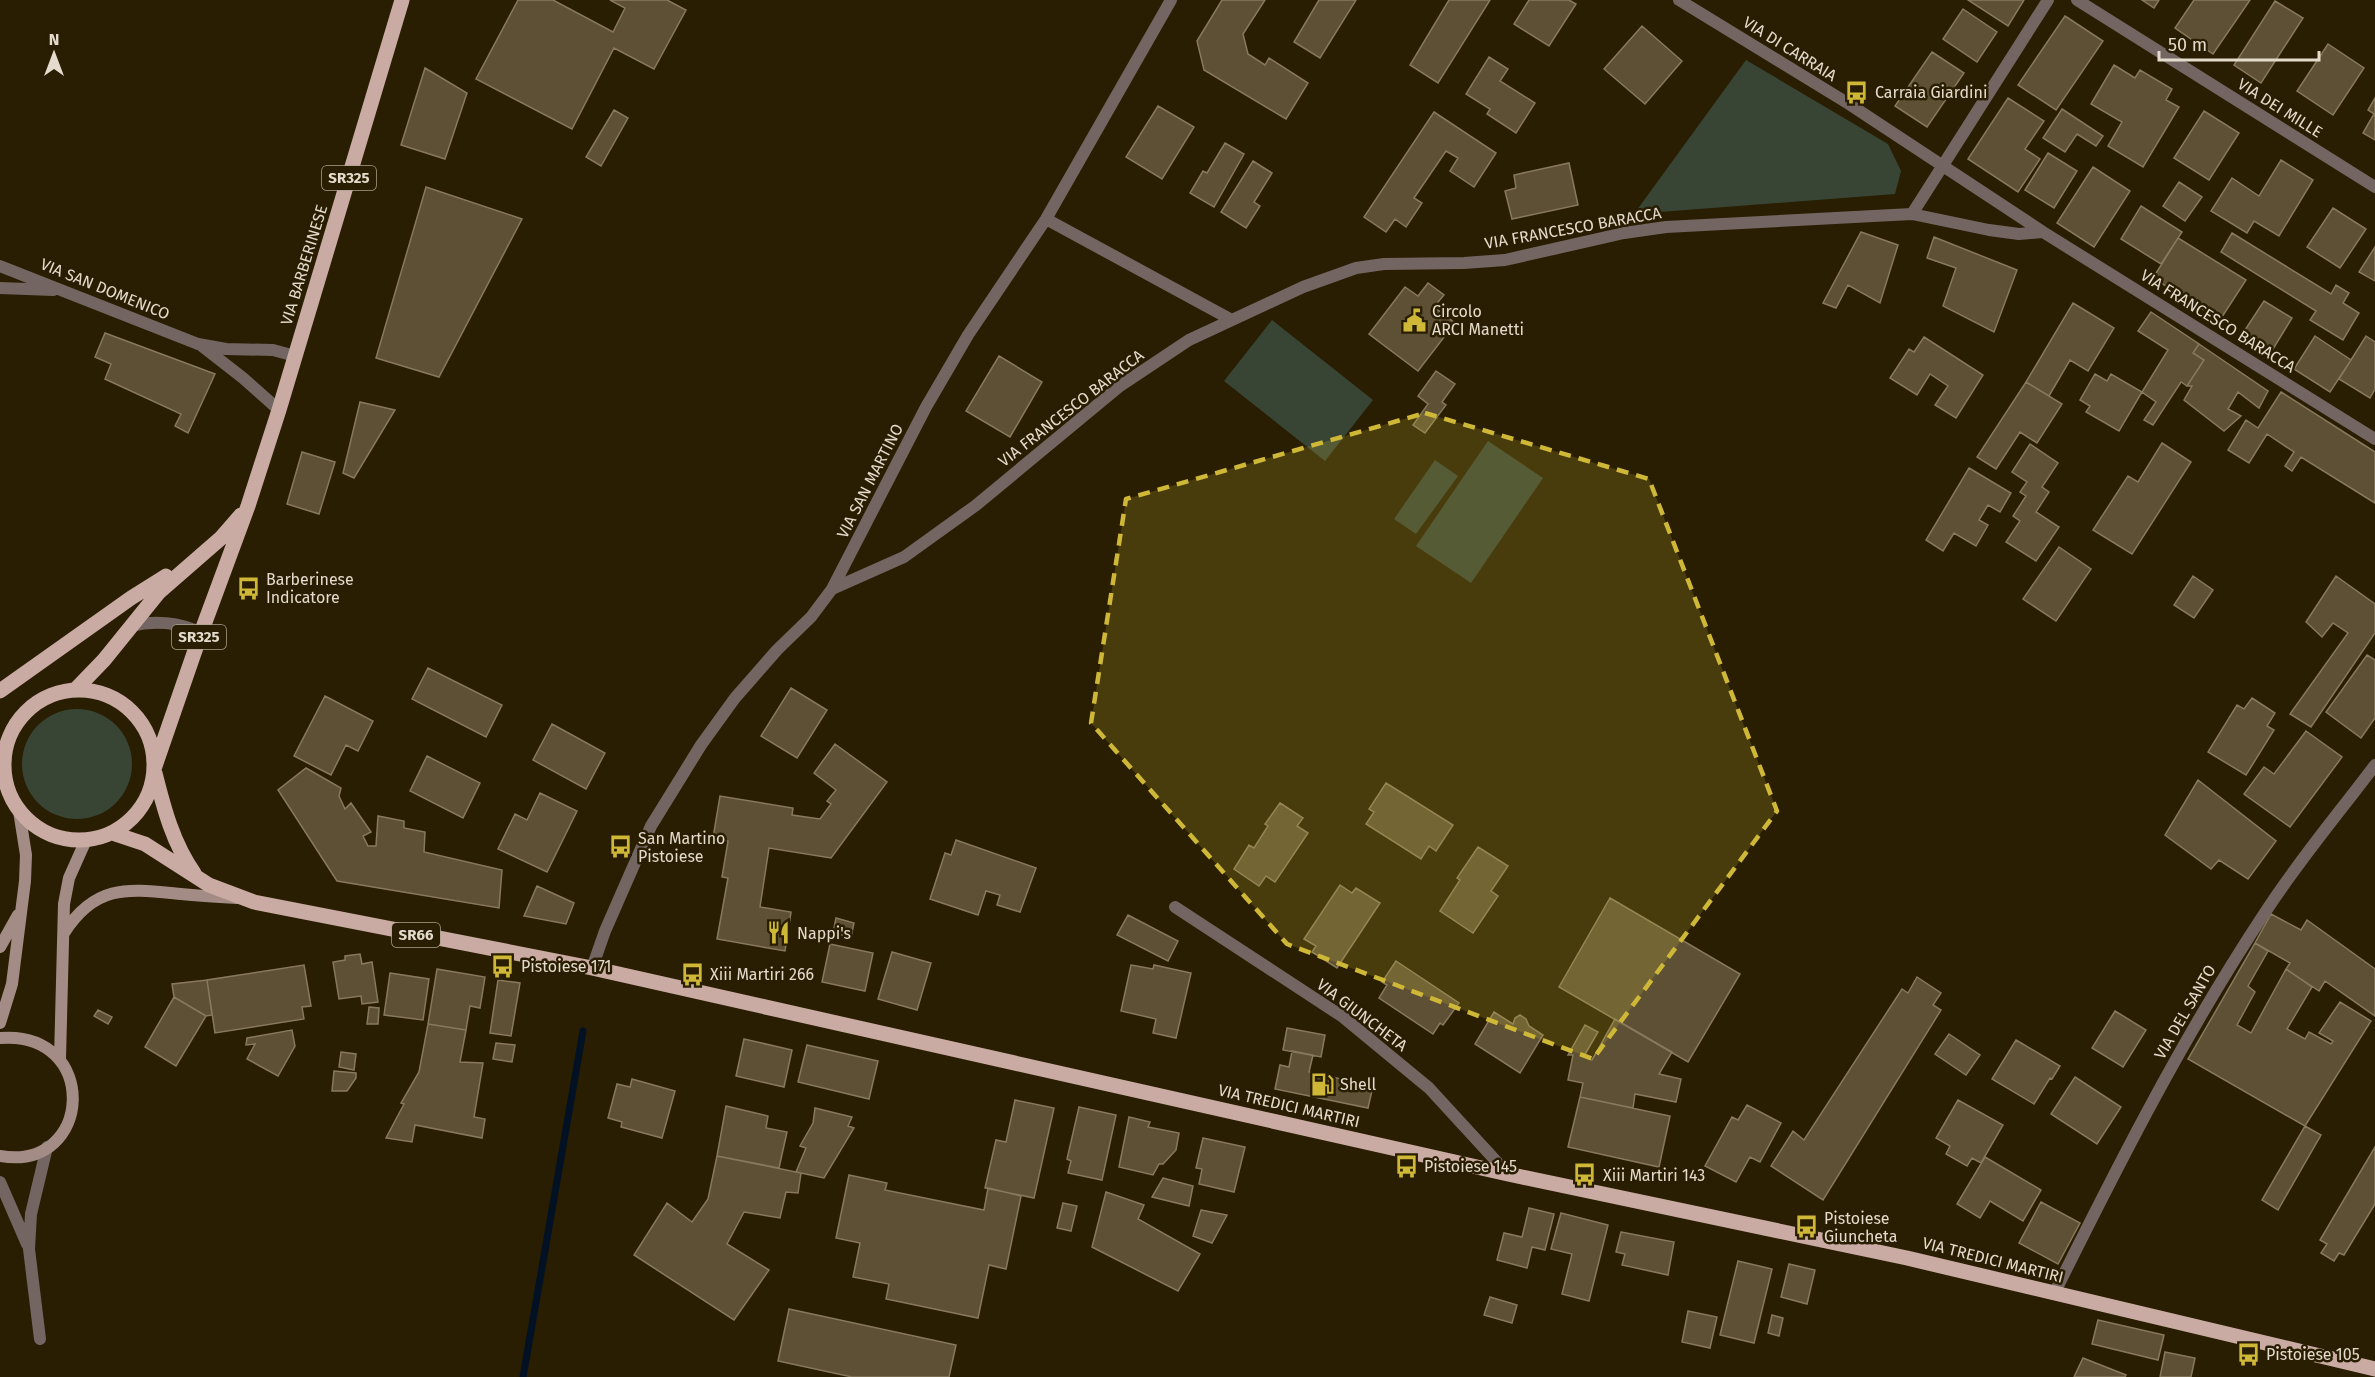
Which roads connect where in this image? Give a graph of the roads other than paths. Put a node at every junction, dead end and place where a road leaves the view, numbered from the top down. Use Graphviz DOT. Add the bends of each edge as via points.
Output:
graph roads {
  1 [pos="402,0"];
  2 [pos="1171,0"];
  3 [pos="1679,0"];
  4 [pos="2048,0"];
  5 [pos="2076,0"];
  6 [pos="1942,167"];
  7 [pos="2375,187"];
  8 [pos="1912,214"];
  9 [pos="1046,219"];
  10 [pos="2043,232"];
  11 [pos="0,266"];
  12 [pos="0,288"];
  13 [pos="63,290"];
  14 [pos="1230,319"];
  15 [pos="198,344"];
  16 [pos="296,356"];
  17 [pos="279,410"];
  18 [pos="2375,439"];
  19 [pos="248,506"];
  20 [pos="199,555"];
  21 [pos="832,589"];
  22 [pos="131,626"];
  23 [pos="201,633"];
  24 [pos="76,690"];
  25 [pos="0,691"];
  26 [pos="7,731"];
  27 [pos="2375,765"];
  28 [pos="154,769"];
  29 [pos="0,797"];
  30 [pos="19,811"];
  31 [pos="112,833"];
  32 [pos="86,840"];
  33 [pos="198,878"];
  34 [pos="242,899"];
  35 [pos="22,906"];
  36 [pos="1175,907"];
  37 [pos="63,934"];
  38 [pos="0,947"];
  39 [pos="592,968"];
  40 [pos="0,1023"];
  41 [pos="0,1038"];
  42 [pos="60,1058"];
  43 [pos="47,1147"];
  44 [pos="0,1156"];
  45 [pos="1508,1174"];
  46 [pos="0,1182"];
  47 [pos="29,1249"];
  48 [pos="2054,1294"];
  49 [pos="39,1338"];
  50 [pos="2375,1369"];
  1 -- 16 [label="main road, VIA BARBERINESE / SR325"];
  2 -- 9 [label="street, VIA SAN MARTINO"];
  3 -- 6 [label="street, VIA DI CARRAIA" via="1849,104"];
  4 -- 6 [label="street"];
  5 -- 7 [label="street, VIA DEI MILLE"];
  6 -- 8 [label="street"];
  6 -- 10 [label="street, VIA FRANCESCO BARACCA"];
  8 -- 10 [label="street, VIA FRANCESCO BARACCA" via="1989,230"];
  8 -- 14 [label="street, VIA FRANCESCO BARACCA" via="1666,227 1505,260 1356,268 1303,286"];
  9 -- 14 [label="street"];
  9 -- 21 [label="street, VIA SAN MARTINO" via="968,335 926,407"];
  10 -- 18 [label="street, VIA FRANCESCO BARACCA"];
  11 -- 13 [label="street, VIA SAN DOMENICO"];
  12 -- 13 [label="street"];
  13 -- 15 [label="street, VIA SAN DOMENICO"];
  14 -- 21 [label="street, VIA FRANCESCO BARACCA" via="1189,340 1120,386 975,506 904,557"];
  15 -- 16 [label="street, VIA SAN DOMENICO" via="273,350"];
  15 -- 17 [label="street, VIA SAN DOMENICO"];
  16 -- 17 [label="main road, VIA BARBERINESE / SR325"];
  17 -- 19 [label="main road, VIA BARBERINESE / SR325"];
  19 -- 20 [label="main road, VIA BARBERINESE / SR325"];
  19 -- 23 [label="main road, VIA BARBERINESE / SR325"];
  20 -- 22 [label="main road, VIA BARBERINESE / SR325" via="159,592"];
  20 -- 25 [label="main road, VIA BARBERINESE"];
  21 -- 39 [label="street, VIA SAN MARTINO" via="735,698 676,783 651,826"];
  22 -- 23 [label="street" via="184,626"];
  22 -- 24 [label="main road, VIA BARBERINESE / SR325"];
  23 -- 28 [label="main road, VIA BARBERINESE / SR325"];
  24 -- 26 [label="main road, SR66" via="57,692 40,700"];
  24 -- 28 [label="main road, SR66" via="111,697 132,712 148,734"];
  26 -- 30 [label="main road, SR66" via="3,770"];
  27 -- 48 [label="street, VIA DEL SANTO" via="2267,908 2210,999 2117,1166"];
  28 -- 31 [label="main road, SR66" via="150,791 138,812"];
  28 -- 33 [label="main road, VIA TREDICI MARTIRI / SR66" via="169,825 180,852"];
  29 -- 30 [label="main road, SR66"];
  30 -- 32 [label="main road, SR66" via="52,836"];
  30 -- 35 [label="main road" via="26,855"];
  31 -- 32 [label="main road, SR66"];
  31 -- 33 [label="main road, VIA TREDICI MARTIRI / SR66" via="145,844"];
  32 -- 37 [label="main road" via="66,887"];
  33 -- 34 [label="main road, VIA TREDICI MARTIRI / SR66"];
  34 -- 37 [label="main road" via="116,892 83,909"];
  34 -- 39 [label="main road, VIA TREDICI MARTIRI / SR66"];
  35 -- 38 [label="main road"];
  35 -- 40 [label="main road" via="12,984"];
  36 -- 45 [label="street, VIA GIUNCHETA" via="1343,1017 1430,1088"];
  37 -- 42 [label="main road"];
  39 -- 45 [label="main road, VIA TREDICI MARTIRI / SR66"];
  41 -- 42 [label="main road" via="30,1040"];
  42 -- 43 [label="main road" via="71,1080 72,1112 65,1130"];
  43 -- 44 [label="main road" via="32,1156"];
  43 -- 47 [label="street" via="32,1214"];
  45 -- 48 [label="main road, VIA TREDICI MARTIRI / SR66" via="1803,1235"];
  46 -- 47 [label="street"];
  47 -- 49 [label="street"];
  48 -- 50 [label="main road, VIA TREDICI MARTIRI / SR66"];
}
